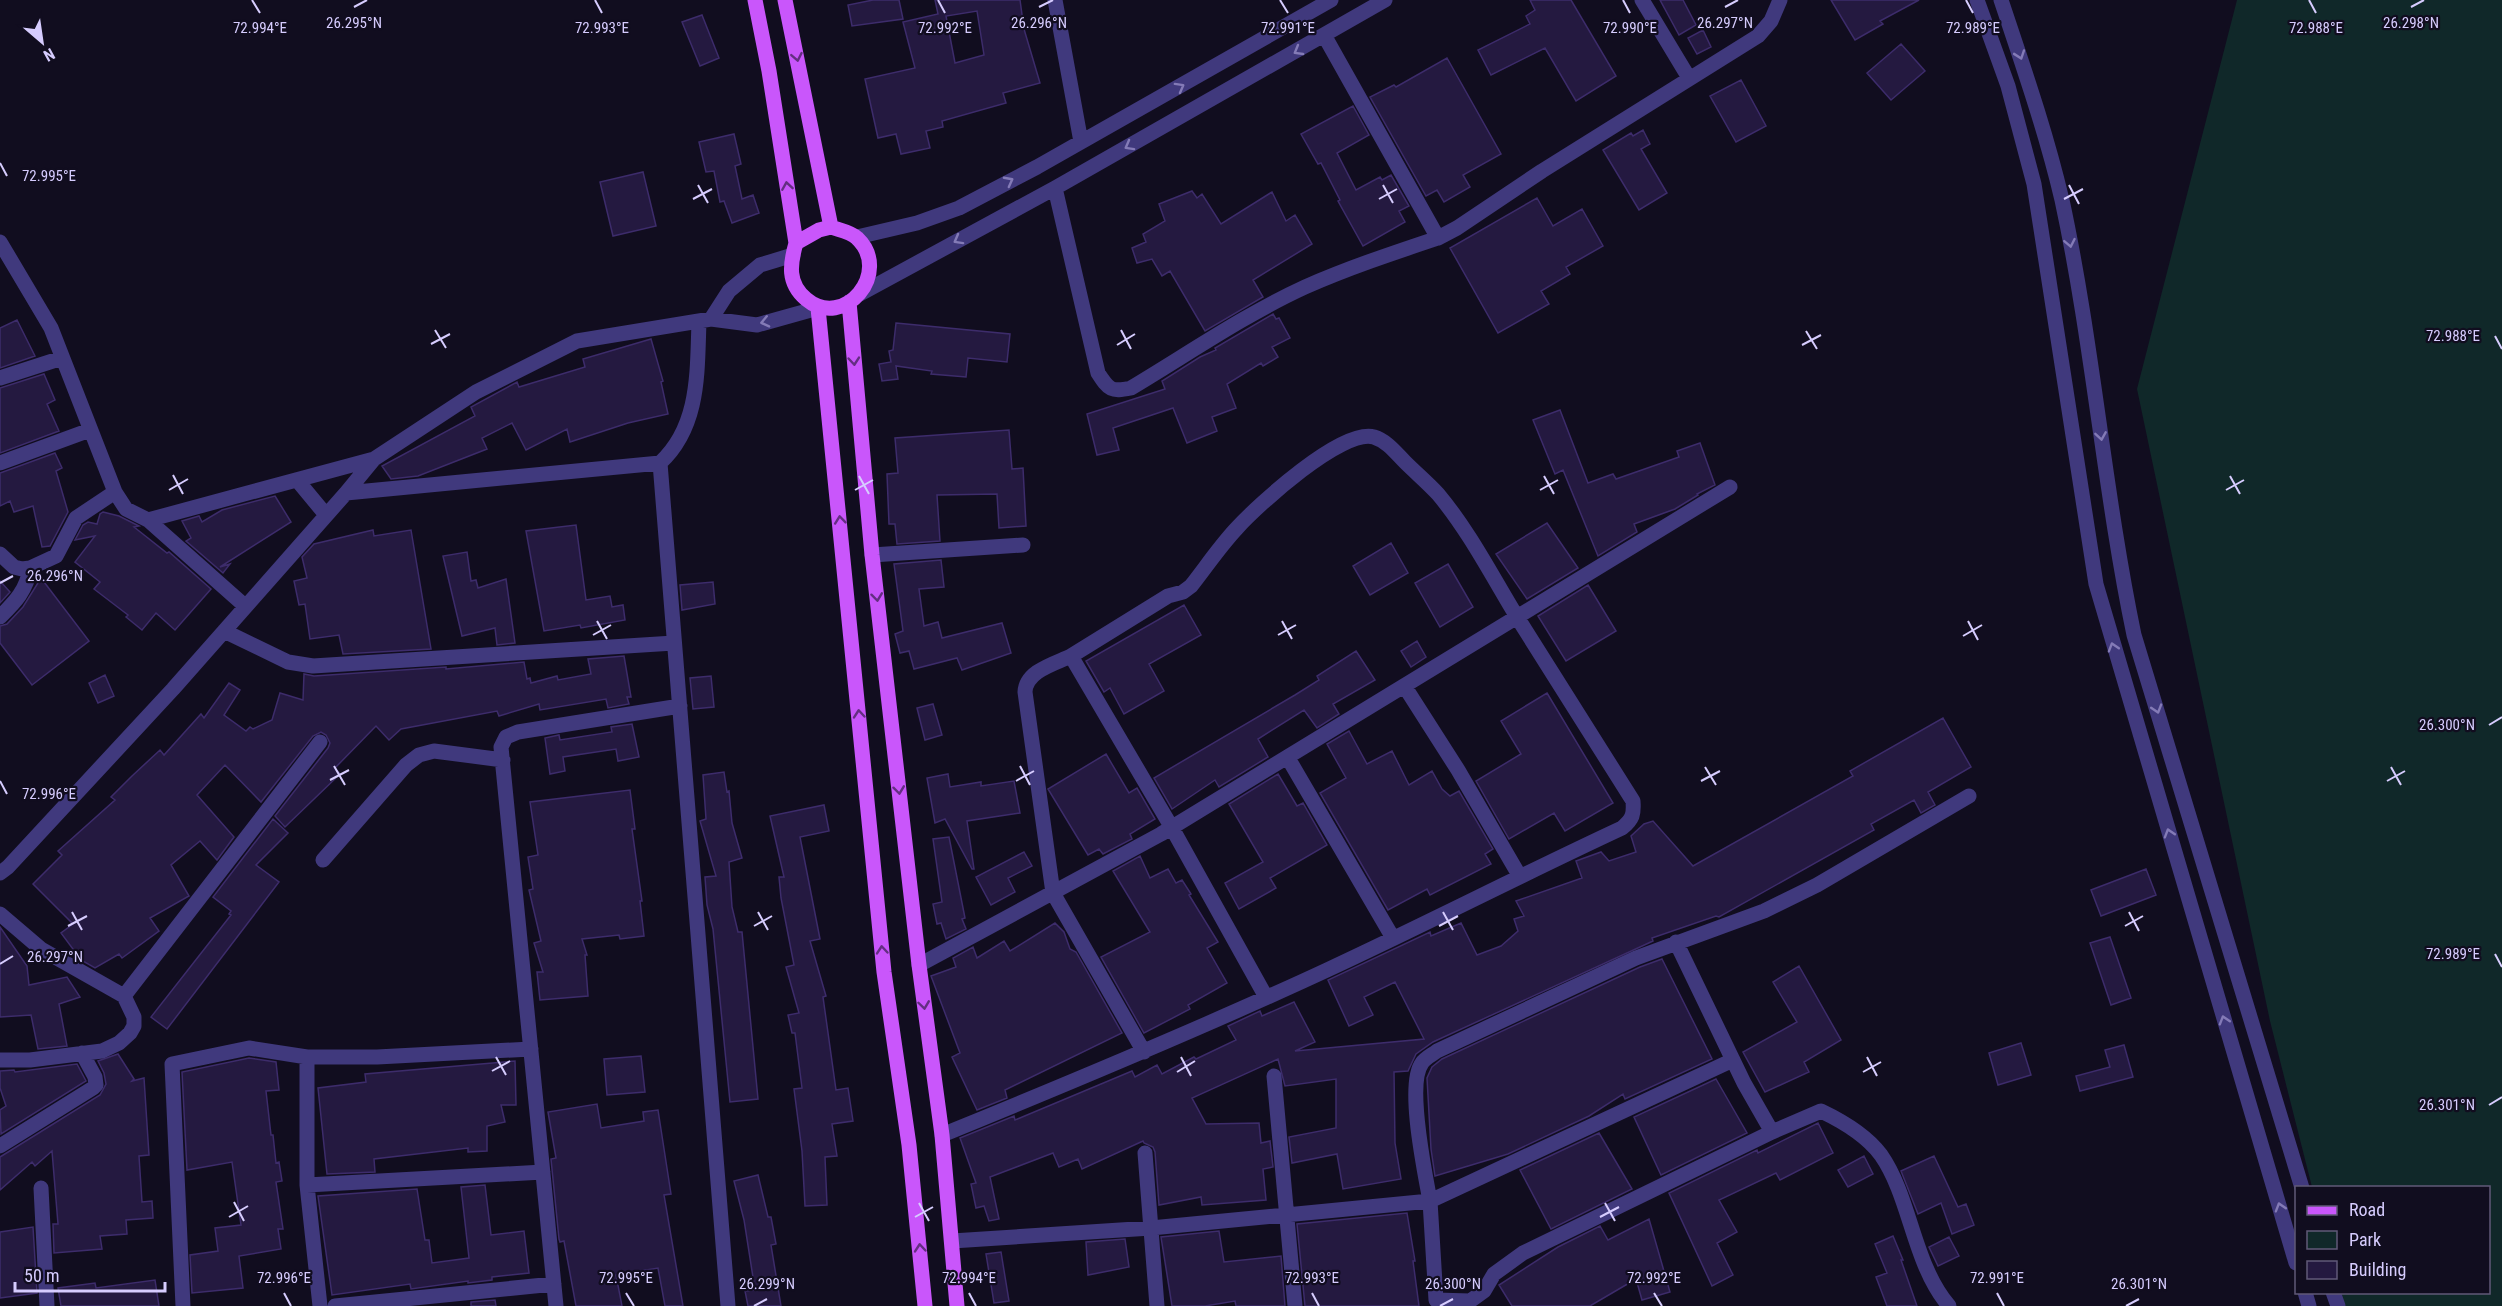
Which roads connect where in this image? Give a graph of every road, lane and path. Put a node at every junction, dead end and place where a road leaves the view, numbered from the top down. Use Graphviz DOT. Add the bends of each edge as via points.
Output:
graph roads {
  1 [pos="755,0"];
  2 [pos="785,0"];
  3 [pos="1055,0"];
  4 [pos="1331,0"];
  5 [pos="1642,0"];
  6 [pos="1779,0"];
  7 [pos="1977,0"];
  8 [pos="2001,0"];
  9 [pos="1383,1"];
  10 [pos="1324,35"];
  11 [pos="1689,78"];
  12 [pos="1082,142"];
  13 [pos="1055,188"];
  14 [pos="831,227"];
  15 [pos="857,237"];
  16 [pos="1438,238"];
  17 [pos="0,242"];
  18 [pos="794,249"];
  19 [pos="855,298"];
  20 [pos="818,308"];
  21 [pos="705,320"];
  22 [pos="62,358"];
  23 [pos="0,378"];
  24 [pos="2095,398"];
  25 [pos="2067,402"];
  26 [pos="90,430"];
  27 [pos="374,459"];
  28 [pos="0,463"];
  29 [pos="660,463"];
  30 [pos="297,480"];
  31 [pos="1730,487"];
  32 [pos="114,492"];
  33 [pos="346,493"];
  34 [pos="326,515"];
  35 [pos="148,520"];
  36 [pos="1023,545"];
  37 [pos="0,554"];
  38 [pos="872,555"];
  39 [pos="34,566"];
  40 [pos="245,606"];
  41 [pos="0,616"];
  42 [pos="1517,617"];
  43 [pos="224,631"];
  44 [pos="674,651"];
  45 [pos="1071,656"];
  46 [pos="1405,687"];
  47 [pos="680,706"];
  48 [pos="320,742"];
  49 [pos="1288,758"];
  50 [pos="502,760"];
  51 [pos="1969,796"];
  52 [pos="1172,828"];
  53 [pos="323,860"];
  54 [pos="0,873"];
  55 [pos="1519,876"];
  56 [pos="1053,892"];
  57 [pos="0,914"];
  58 [pos="1393,938"];
  59 [pos="1676,942"];
  60 [pos="919,965"];
  61 [pos="124,996"];
  62 [pos="1266,997"];
  63 [pos="531,1049"];
  64 [pos="1144,1052"];
  65 [pos="82,1053"];
  66 [pos="2261,1055"];
  67 [pos="307,1057"];
  68 [pos="0,1060"];
  69 [pos="1733,1060"];
  70 [pos="2236,1061"];
  71 [pos="1274,1076"];
  72 [pos="1772,1132"];
  73 [pos="942,1135"];
  74 [pos="0,1146"];
  75 [pos="1145,1153"];
  76 [pos="543,1172"];
  77 [pos="307,1185"];
  78 [pos="2301,1186"];
  79 [pos="41,1188"];
  80 [pos="1430,1201"];
  81 [pos="1287,1215"];
  82 [pos="1151,1228"];
  83 [pos="952,1241"];
  84 [pos="2295,1260"];
  85 [pos="554,1284"];
  86 [pos="1436,1303"];
  87 [pos="47,1306"];
  88 [pos="183,1306"];
  89 [pos="320,1306"];
  90 [pos="336,1306"];
  91 [pos="556,1306"];
  92 [pos="728,1306"];
  93 [pos="925,1306"];
  94 [pos="957,1306"];
  95 [pos="1157,1306"];
  96 [pos="1295,1306"];
  97 [pos="1949,1306"];
  18 -- 1 [label="main road, one-way"];
  2 -- 14 [label="main road, one-way"];
  3 -- 12 [label="street"];
  12 -- 4 [label="street, one-way"];
  5 -- 11 [label="street"];
  6 -- 11 [label="street" via="1771,21 1758,36"];
  7 -- 25 [label="street" via="2008,86 2034,184"];
  8 -- 24 [label="street, one-way" via="2038,110 2061,199"];
  9 -- 10 [label="street"];
  10 -- 13 [label="street, one-way"];
  10 -- 16 [label="street"];
  11 -- 16 [label="street"];
  15 -- 12 [label="street, one-way" via="959,208"];
  13 -- 16 [label="street" via="1098,373 1106,386 1116,391 1131,388 1304,287"];
  13 -- 19 [label="street, one-way"];
  14 -- 15 [label="main road"];
  14 -- 18 [label="main road" via="813,233"];
  15 -- 19 [label="main road" via="870,269 867,282"];
  17 -- 22 [label="street" via="51,328"];
  18 -- 20 [label="main road" via="792,282 799,294"];
  18 -- 21 [label="street" via="760,265 729,291"];
  19 -- 20 [label="main road" via="835,307"];
  19 -- 38 [label="main road, one-way"];
  20 -- 21 [label="street, one-way" via="757,325"];
  93 -- 20 [label="main road, one-way" via="909,1145 884,972"];
  21 -- 27 [label="street" via="577,341 476,392"];
  21 -- 29 [label="street" via="689,420 681,438"];
  22 -- 23 [label="street"];
  22 -- 26 [label="street"];
  24 -- 25 [label="street"];
  24 -- 66 [label="street, one-way" via="2134,635"];
  70 -- 25 [label="street, one-way" via="2096,584"];
  26 -- 28 [label="street"];
  26 -- 32 [label="street"];
  27 -- 30 [label="street"];
  27 -- 33 [label="street"];
  29 -- 33 [label="street"];
  29 -- 44 [label="street"];
  30 -- 34 [label="street"];
  30 -- 35 [label="street"];
  31 -- 42 [label="street"];
  32 -- 35 [label="street" via="126,509"];
  32 -- 39 [label="street" via="76,518 56,556"];
  33 -- 34 [label="street"];
  34 -- 40 [label="street"];
  35 -- 40 [label="street"];
  36 -- 38 [label="street"];
  37 -- 39 [label="street" via="14,567"];
  38 -- 60 [label="main road, one-way"];
  39 -- 41 [label="street" via="23,591"];
  40 -- 43 [label="street"];
  42 -- 45 [label="street" via="1438,494 1384,441 1360,436 1301,470 1282,486 1237,528 1191,586"];
  42 -- 46 [label="street"];
  42 -- 55 [label="street" via="1633,801 1634,812 1623,828"];
  43 -- 44 [label="street" via="288,662 313,666"];
  43 -- 54 [label="street"];
  44 -- 47 [label="street"];
  45 -- 52 [label="street"];
  45 -- 56 [label="street" via="1033,674 1025,683 1024,692"];
  46 -- 49 [label="street"];
  46 -- 55 [label="street"];
  47 -- 50 [label="street" via="518,732 506,737 501,747"];
  47 -- 92 [label="street"];
  48 -- 61 [label="street"];
  49 -- 52 [label="street"];
  49 -- 58 [label="street"];
  50 -- 53 [label="street" via="434,751 419,755"];
  50 -- 63 [label="street"];
  51 -- 59 [label="street" via="1764,912"];
  52 -- 56 [label="street"];
  52 -- 62 [label="street"];
  55 -- 58 [label="street"];
  56 -- 60 [label="street"];
  56 -- 64 [label="street"];
  57 -- 61 [label="street" via="41,949"];
  58 -- 62 [label="street"];
  59 -- 69 [label="street"];
  59 -- 80 [label="street" via="1437,1051 1422,1062 1415,1079 1420,1150"];
  60 -- 73 [label="main road, one-way"];
  61 -- 65 [label="street" via="134,1017 130,1033 102,1051"];
  62 -- 64 [label="street"];
  63 -- 67 [label="street"];
  63 -- 76 [label="street"];
  64 -- 73 [label="street"];
  65 -- 68 [label="street"];
  65 -- 74 [label="street" via="96,1085"];
  66 -- 70 [label="street"];
  66 -- 78 [label="street"];
  67 -- 77 [label="street"];
  67 -- 88 [label="street" via="249,1048 172,1064"];
  69 -- 72 [label="street"];
  69 -- 80 [label="street"];
  84 -- 70 [label="street, one-way"];
  71 -- 81 [label="street"];
  72 -- 86 [label="street" via="1523,1253 1494,1274 1484,1292 1470,1301"];
  72 -- 97 [label="street" via="1821,1111 1874,1146 1890,1171 1931,1279"];
  73 -- 83 [label="main road"];
  75 -- 82 [label="street"];
  76 -- 77 [label="street"];
  76 -- 85 [label="street"];
  77 -- 89 [label="street"];
  79 -- 87 [label="street"];
  80 -- 81 [label="street"];
  80 -- 86 [label="street"];
  81 -- 82 [label="street"];
  81 -- 96 [label="street"];
  82 -- 83 [label="street"];
  82 -- 95 [label="street"];
  83 -- 94 [label="main road"];
  85 -- 90 [label="street"];
  85 -- 91 [label="street"];
}
